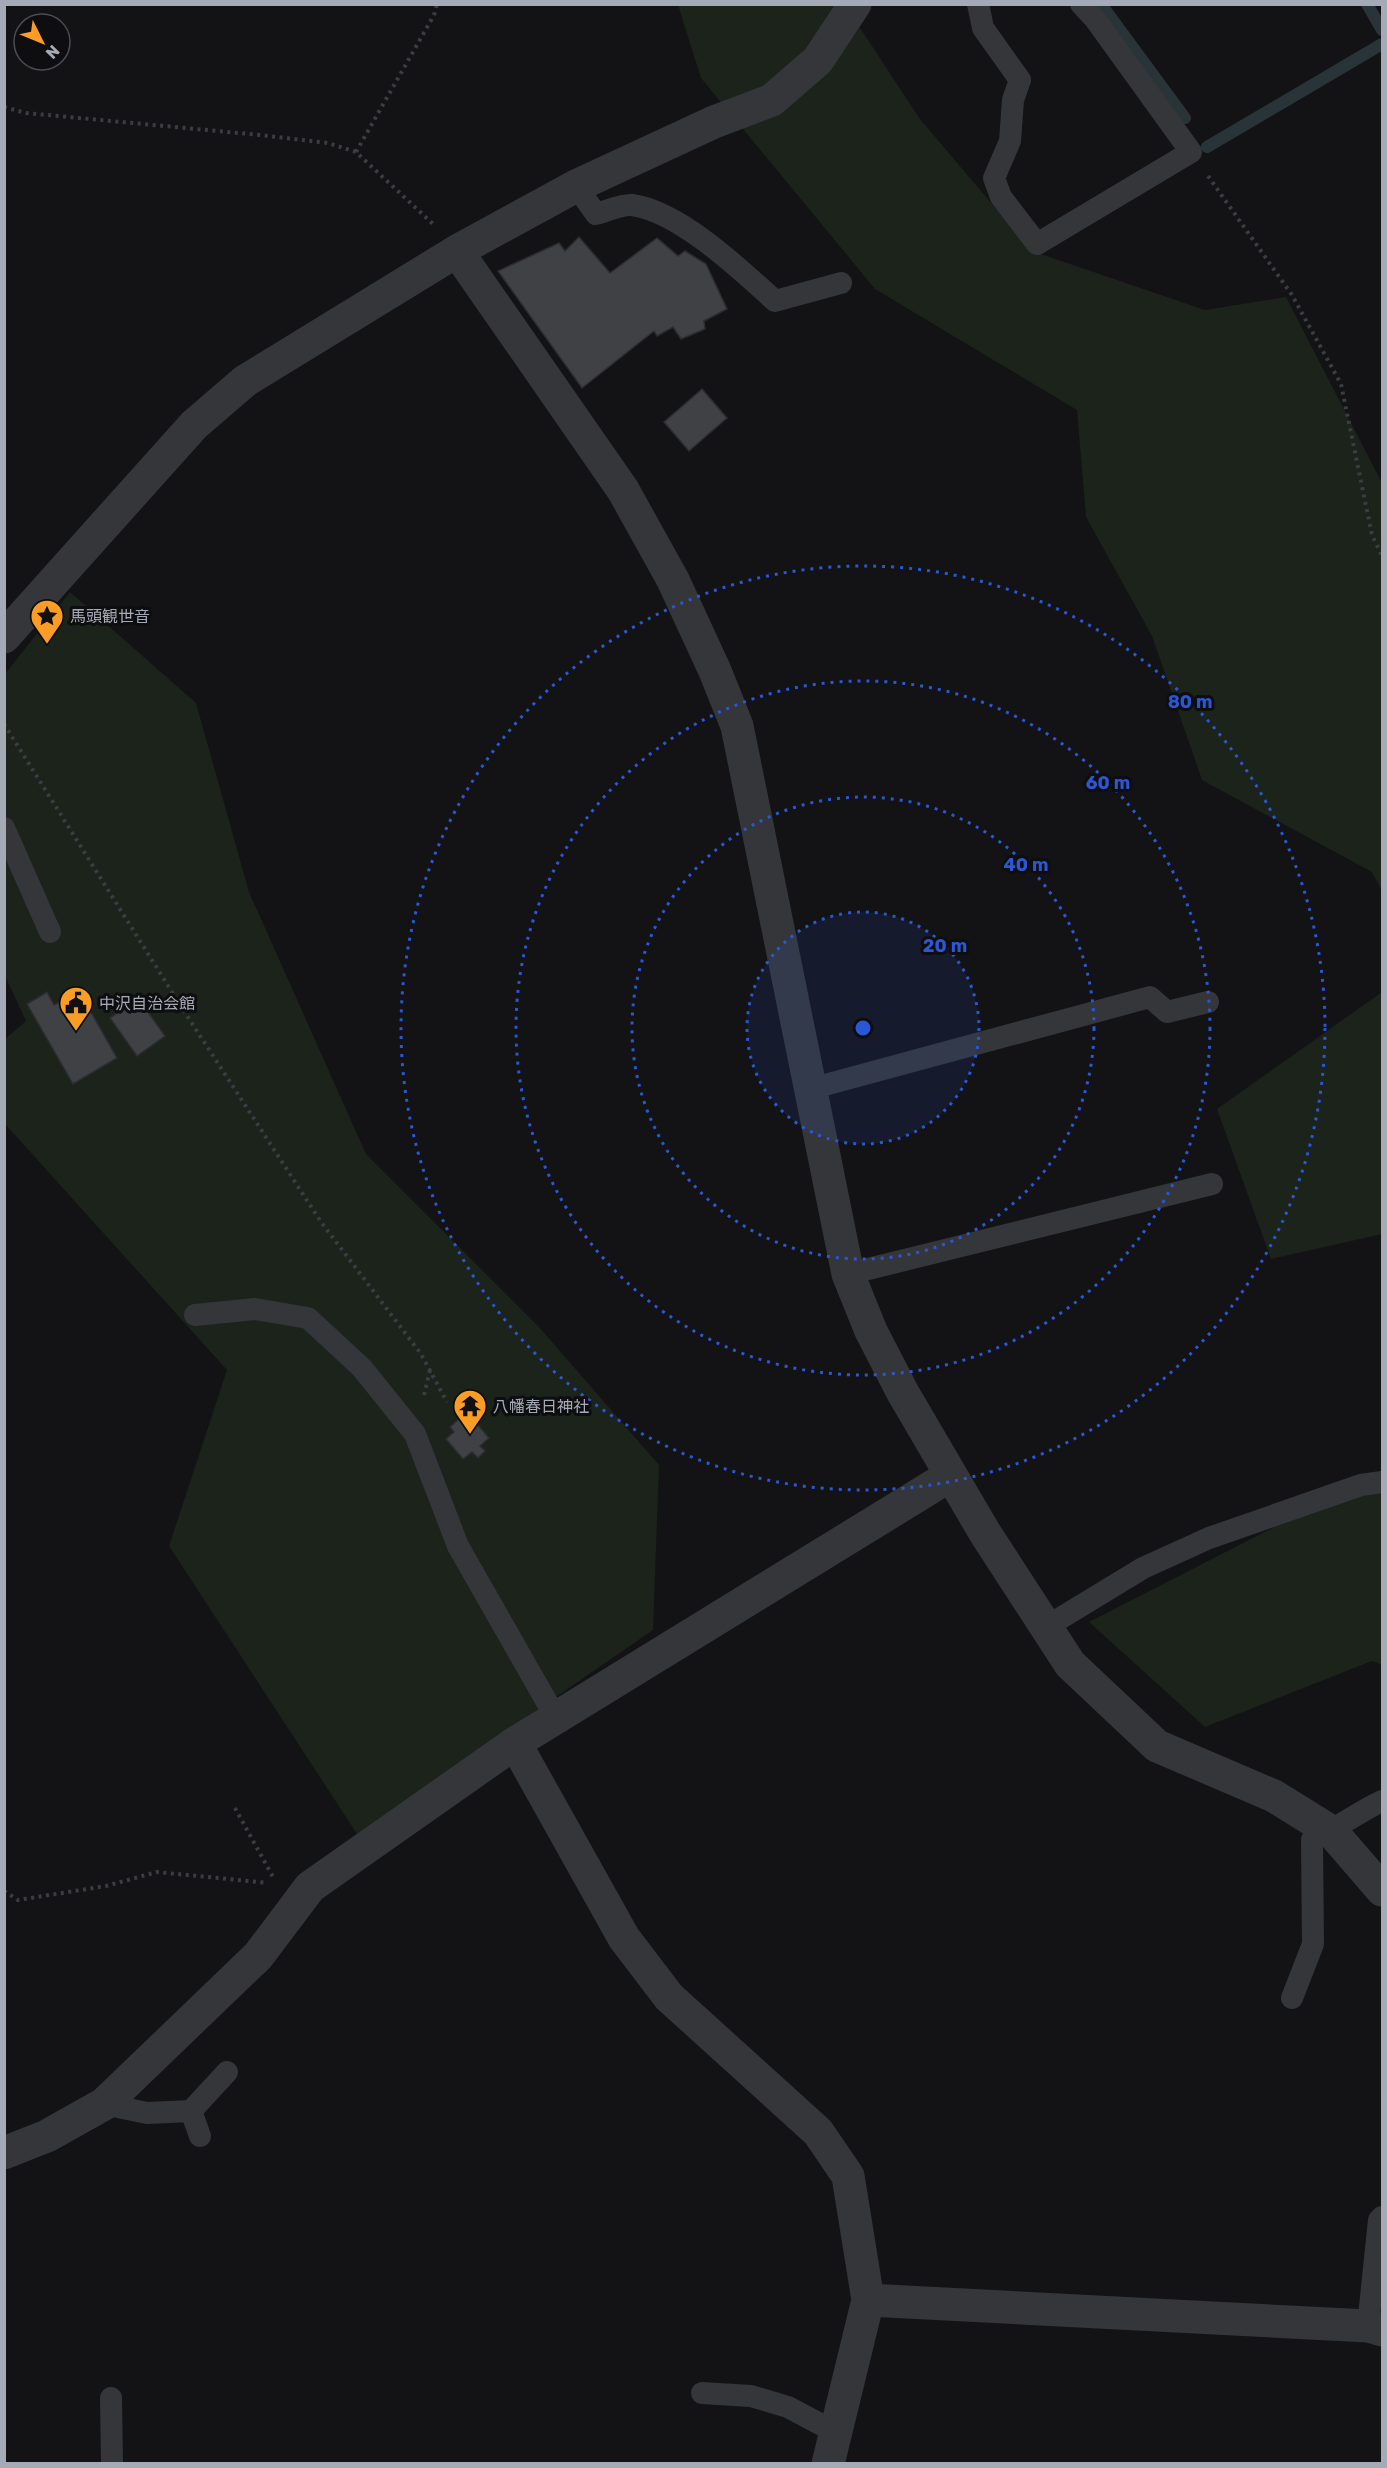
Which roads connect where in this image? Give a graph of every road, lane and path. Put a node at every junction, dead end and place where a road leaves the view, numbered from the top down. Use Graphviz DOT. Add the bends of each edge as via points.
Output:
graph roads {
  1 [pos="437,4"];
  2 [pos="855,4"];
  3 [pos="978,4"];
  4 [pos="1082,4"];
  5 [pos="4,107"];
  6 [pos="356,152"];
  7 [pos="1191,152"];
  8 [pos="576,186"];
  9 [pos="457,251"];
  10 [pos="841,283"];
  11 [pos="1383,556"];
  12 [pos="4,638"];
  13 [pos="4,724"];
  14 [pos="4,828"];
  15 [pos="50,932"];
  16 [pos="1208,1002"];
  17 [pos="810,1089"];
  18 [pos="1212,1184"];
  19 [pos="848,1274"];
  20 [pos="195,1315"];
  21 [pos="447,1402"];
  22 [pos="951,1475"];
  23 [pos="1383,1482"];
  24 [pos="1046,1627"];
  25 [pos="556,1718"];
  26 [pos="515,1743"];
  27 [pos="1383,1801"];
  28 [pos="235,1808"];
  29 [pos="1332,1832"];
  30 [pos="1383,1890"];
  31 [pos="4,1891"];
  32 [pos="1292,1998"];
  33 [pos="227,2072"];
  34 [pos="104,2104"];
  35 [pos="191,2111"];
  36 [pos="200,2136"];
  37 [pos="4,2153"];
  38 [pos="1383,2217"];
  39 [pos="1380,2254"];
  40 [pos="868,2300"];
  41 [pos="1375,2328"];
  42 [pos="702,2393"];
  43 [pos="111,2398"];
  44 [pos="836,2454"];
  45 [pos="112,2463"];
  1 -- 6 [label="path"];
  2 -- 8 [label="street" via="818,60 772,100 714,122"];
  3 -- 7 [label="lane" via="983,28 1020,80 1013,100 1010,141 994,178 1001,197 1037,244"];
  4 -- 7 [label="lane"];
  5 -- 6 [label="path" via="26,113 317,142"];
  6 -- 9 [label="path" via="426,216"];
  7 -- 11 [label="path" via="1292,295 1341,384 1372,535"];
  8 -- 9 [label="street"];
  8 -- 10 [label="lane" via="596,214 631,205 661,214 721,252 775,301"];
  9 -- 12 [label="street" via="245,381 194,425"];
  9 -- 17 [label="street" via="623,490 673,580 715,671 737,726"];
  13 -- 21 [label="path" via="315,1213 421,1353"];
  14 -- 15 [label="lane"];
  16 -- 17 [label="lane" via="1167,1012 1150,997"];
  17 -- 19 [label="street"];
  18 -- 19 [label="lane"];
  19 -- 22 [label="street" via="876,1341"];
  20 -- 25 [label="lane" via="255,1309 308,1318 362,1368 415,1434 458,1546"];
  22 -- 24 [label="street"];
  22 -- 25 [label="street"];
  23 -- 24 [label="lane" via="1361,1485 1209,1538 1143,1568"];
  24 -- 29 [label="street" via="1070,1664 1157,1746 1274,1796"];
  25 -- 26 [label="street"];
  26 -- 34 [label="street" via="310,1887 258,1956"];
  26 -- 40 [label="street" via="624,1938 669,1997 818,2132 848,2176"];
  27 -- 29 [label="lane"];
  28 -- 31 [label="path" via="276,1883 157,1872 106,1886 18,1900"];
  29 -- 30 [label="street"];
  29 -- 32 [label="lane" via="1312,1840 1313,1944"];
  33 -- 35 [label="lane"];
  34 -- 35 [label="lane" via="147,2113"];
  34 -- 37 [label="street" via="47,2136"];
  35 -- 36 [label="lane"];
  38 -- 39 [label="lane" via="1379,2220"];
  39 -- 41 [label="lane"];
  40 -- 41 [label="street"];
  40 -- 44 [label="street"];
  42 -- 44 [label="lane" via="751,2396 788,2407"];
  43 -- 45 [label="lane"];
}
